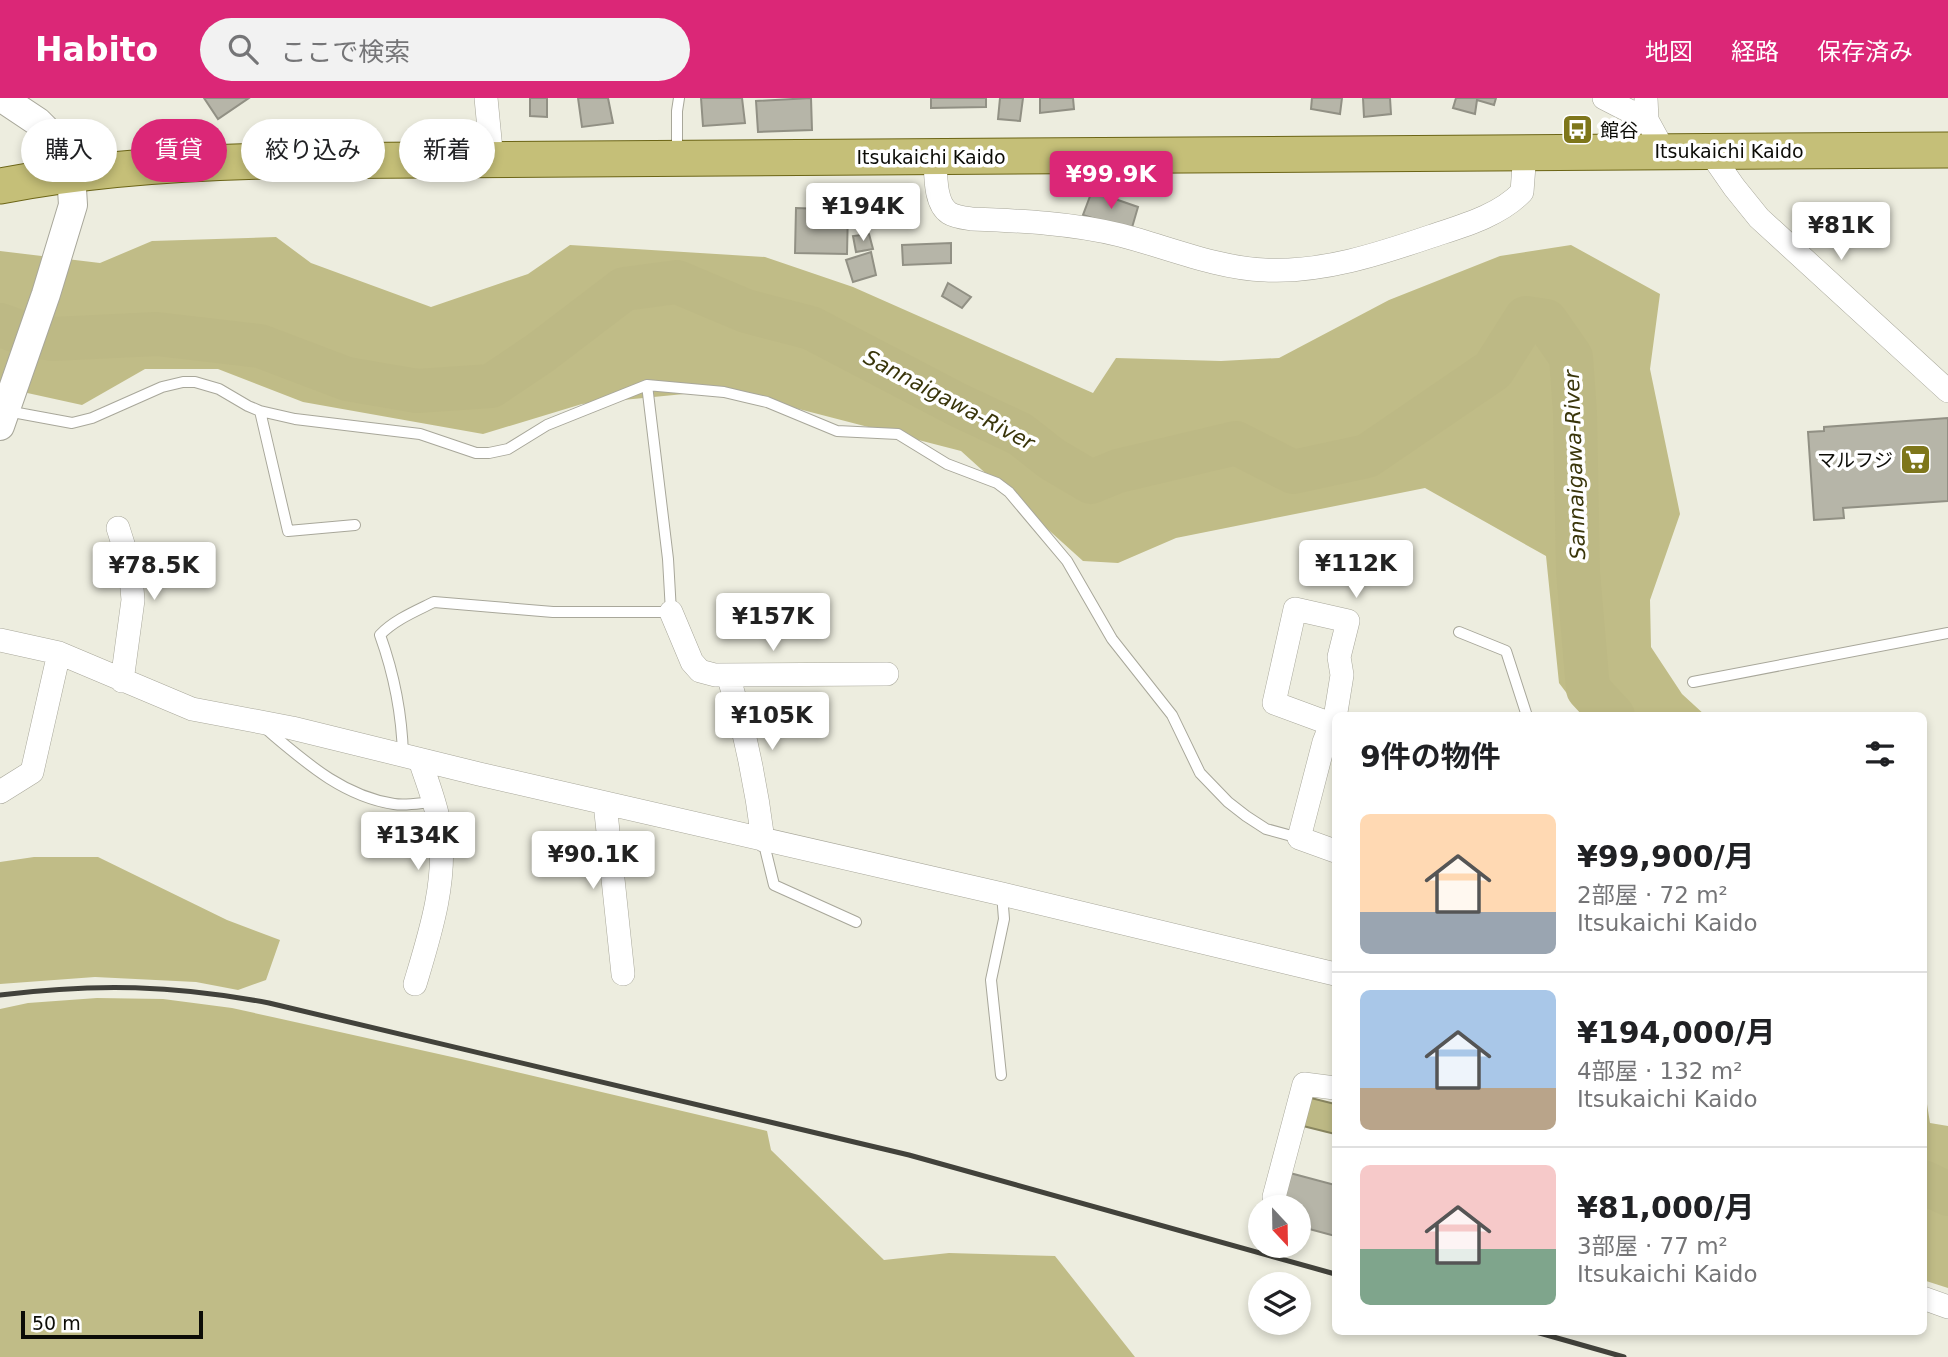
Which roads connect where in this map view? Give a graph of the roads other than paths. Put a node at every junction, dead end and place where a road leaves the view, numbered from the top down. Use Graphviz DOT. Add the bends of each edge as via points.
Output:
graph roads {
  1 [pos="2,98"];
  2 [pos="486,98"];
  3 [pos="679,98"];
  4 [pos="1604,98"];
  5 [pos="1647,109"];
  6 [pos="32,119"];
  7 [pos="488,119"];
  8 [pos="1948,150"];
  9 [pos="1664,151"];
  10 [pos="1709,151"];
  11 [pos="1525,152"];
  12 [pos="935,157"];
  13 [pos="677,158"];
  14 [pos="495,160"];
  15 [pos="399,161"];
  16 [pos="117,170"];
  17 [pos="22,182"];
  18 [pos="72,182"];
  19 [pos="0,186"];
  20 [pos="646,385"];
  21 [pos="1947,389"];
  22 [pos="6,410"];
  23 [pos="260,411"];
  24 [pos="355,525"];
  25 [pos="118,528"];
  26 [pos="671,612"];
  27 [pos="1459,632"];
  28 [pos="1948,633"];
  29 [pos="0,640"];
  30 [pos="59,653"];
  31 [pos="887,674"];
  32 [pos="729,675"];
  33 [pos="122,681"];
  34 [pos="1693,682"];
  35 [pos="1336,712"];
  36 [pos="1526,712"];
  37 [pos="259,722"];
  38 [pos="1332,724"];
  39 [pos="412,758"];
  40 [pos="0,792"];
  41 [pos="432,802"];
  42 [pos="605,803"];
  43 [pos="1299,838"];
  44 [pos="764,840"];
  45 [pos="1332,850"];
  46 [pos="1002,894"];
  47 [pos="856,922"];
  48 [pos="1332,973"];
  49 [pos="623,974"];
  50 [pos="415,984"];
  51 [pos="1001,1075"];
  52 [pos="1332,1088"];
  53 [pos="1274,1195"];
  54 [pos="1927,1299"];
  55 [pos="1948,1307"];
  1 -- 6 [label="street"];
  2 -- 7 [label="street"];
  3 -- 13 [label="lane"];
  4 -- 5 [label="street"];
  5 -- 9 [label="street"];
  8 -- 10 [label="main road, Itsukaichi Kaido"];
  9 -- 10 [label="main road, Itsukaichi Kaido"];
  9 -- 11 [label="main road, Itsukaichi Kaido"];
  10 -- 21 [label="street" via="1759,218"];
  11 -- 12 [label="main road, Itsukaichi Kaido"];
  11 -- 12 [label="street" via="1522,192 1500,209 1376,254 1314,268 1264,270 1078,226 955,216 945,210 941,200"];
  12 -- 13 [label="main road, Itsukaichi Kaido"];
  13 -- 14 [label="main road, Itsukaichi Kaido"];
  15 -- 16 [label="main road, Itsukaichi Kaido" via="219,162"];
  17 -- 19 [label="main road, Itsukaichi Kaido"];
  18 -- 22 [label="street" via="73,205"];
  20 -- 23 [label="lane" via="547,425 508,449 489,453 420,434"];
  20 -- 26 [label="lane"];
  20 -- 43 [label="lane" via="724,392 767,402 837,431 898,434 947,464 997,483 1067,561 1100,622 1172,715 1200,773 1246,816 1266,829"];
  22 -- 23 [label="lane" via="72,423 183,382 219,388"];
  23 -- 24 [label="lane" via="288,531"];
  25 -- 33 [label="street" via="130,566 133,600"];
  26 -- 32 [label="street" via="700,671"];
  26 -- 39 [label="lane" via="553,612 435,602 418,610 380,635"];
  27 -- 36 [label="lane" via="1506,651"];
  28 -- 34 [label="lane"];
  29 -- 30 [label="street"];
  30 -- 33 [label="street"];
  30 -- 40 [label="street" via="32,772"];
  31 -- 32 [label="street"];
  32 -- 44 [label="street" via="756,782"];
  33 -- 37 [label="street" via="191,709"];
  35 -- 38 [label="street" via="1342,675 1339,657 1348,621 1295,609 1274,702"];
  37 -- 39 [label="street"];
  37 -- 41 [label="lane" via="317,771 353,792 395,804"];
  38 -- 43 [label="street"];
  39 -- 41 [label="street"];
  39 -- 42 [label="street"];
  41 -- 50 [label="street" via="440,828 440,887"];
  42 -- 44 [label="street"];
  42 -- 49 [label="street"];
  43 -- 45 [label="street"];
  44 -- 46 [label="street"];
  44 -- 47 [label="lane" via="774,884"];
  46 -- 48 [label="street"];
  46 -- 51 [label="lane" via="1004,919 991,980"];
  52 -- 53 [label="street" via="1304,1084"];
  54 -- 55 [label="street"];
}
